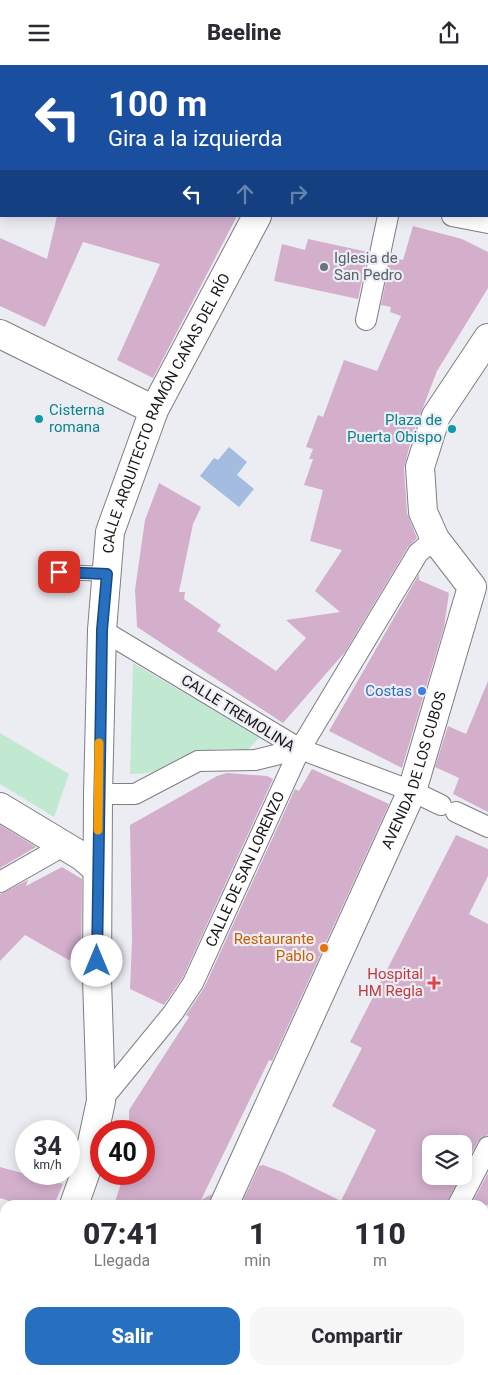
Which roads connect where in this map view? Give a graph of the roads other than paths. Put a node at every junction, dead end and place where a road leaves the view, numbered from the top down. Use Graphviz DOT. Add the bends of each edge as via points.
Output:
graph roads {
  1 [pos="257,217"];
  2 [pos="388,217"];
  3 [pos="457,217"];
  4 [pos="488,223"];
  5 [pos="366,320"];
  6 [pos="0,334"];
  7 [pos="488,337"];
  8 [pos="154,410"];
  9 [pos="435,539"];
  10 [pos="59,572"];
  11 [pos="107,574"];
  12 [pos="102,630"];
  13 [pos="300,749"];
  14 [pos="412,791"];
  15 [pos="98,794"];
  16 [pos="0,807"];
  17 [pos="488,827"];
  18 [pos="65,845"];
  19 [pos="97,869"];
  20 [pos="0,882"];
  21 [pos="102,1101"];
  22 [pos="488,1147"];
  23 [pos="76,1200"];
  24 [pos="226,1200"];
  25 [pos="461,1200"];
  1 -- 8 [label="street, CALLE ARQUITECTO RAMÓN CAÑAS DEL RÍO"];
  2 -- 5 [label="street"];
  3 -- 4 [label="street"];
  6 -- 8 [label="street"];
  7 -- 9 [label="street, AVENIDA DE LOS CUBOS" via="436,416 420,467 422,512"];
  8 -- 11 [label="street, CALLE ARQUITECTO RAMÓN CAÑAS DEL RÍO" via="110,532"];
  9 -- 13 [label="street, CALLE DE SAN LORENZO" via="418,553"];
  9 -- 14 [label="street, AVENIDA DE LOS CUBOS" via="472,587"];
  10 -- 11 [label="lane"];
  11 -- 12 [label="street, CALLE ARQUITECTO RAMÓN CAÑAS DEL RÍO"];
  12 -- 13 [label="street, CALLE TREMOLINA"];
  12 -- 15 [label="street, CALLE ARQUITECTO RAMÓN CAÑAS DEL RÍO"];
  13 -- 14 [label="street"];
  13 -- 15 [label="street, CALLE TREMOLINA" via="255,760 198,761 135,794"];
  13 -- 21 [label="street, CALLE DE SAN LORENZO" via="193,983 174,1013"];
  14 -- 17 [label="street"];
  14 -- 24 [label="street, AVENIDA DE LOS CUBOS"];
  15 -- 19 [label="street, CALLE ARQUITECTO RAMÓN CAÑAS DEL RÍO"];
  16 -- 18 [label="street"];
  18 -- 19 [label="street"];
  18 -- 20 [label="street"];
  19 -- 21 [label="street, CALLE ARQUITECTO RAMÓN CAÑAS DEL RÍO"];
  21 -- 23 [label="street, CALLE DE SAN LORENZO"];
  22 -- 25 [label="street"];
}
